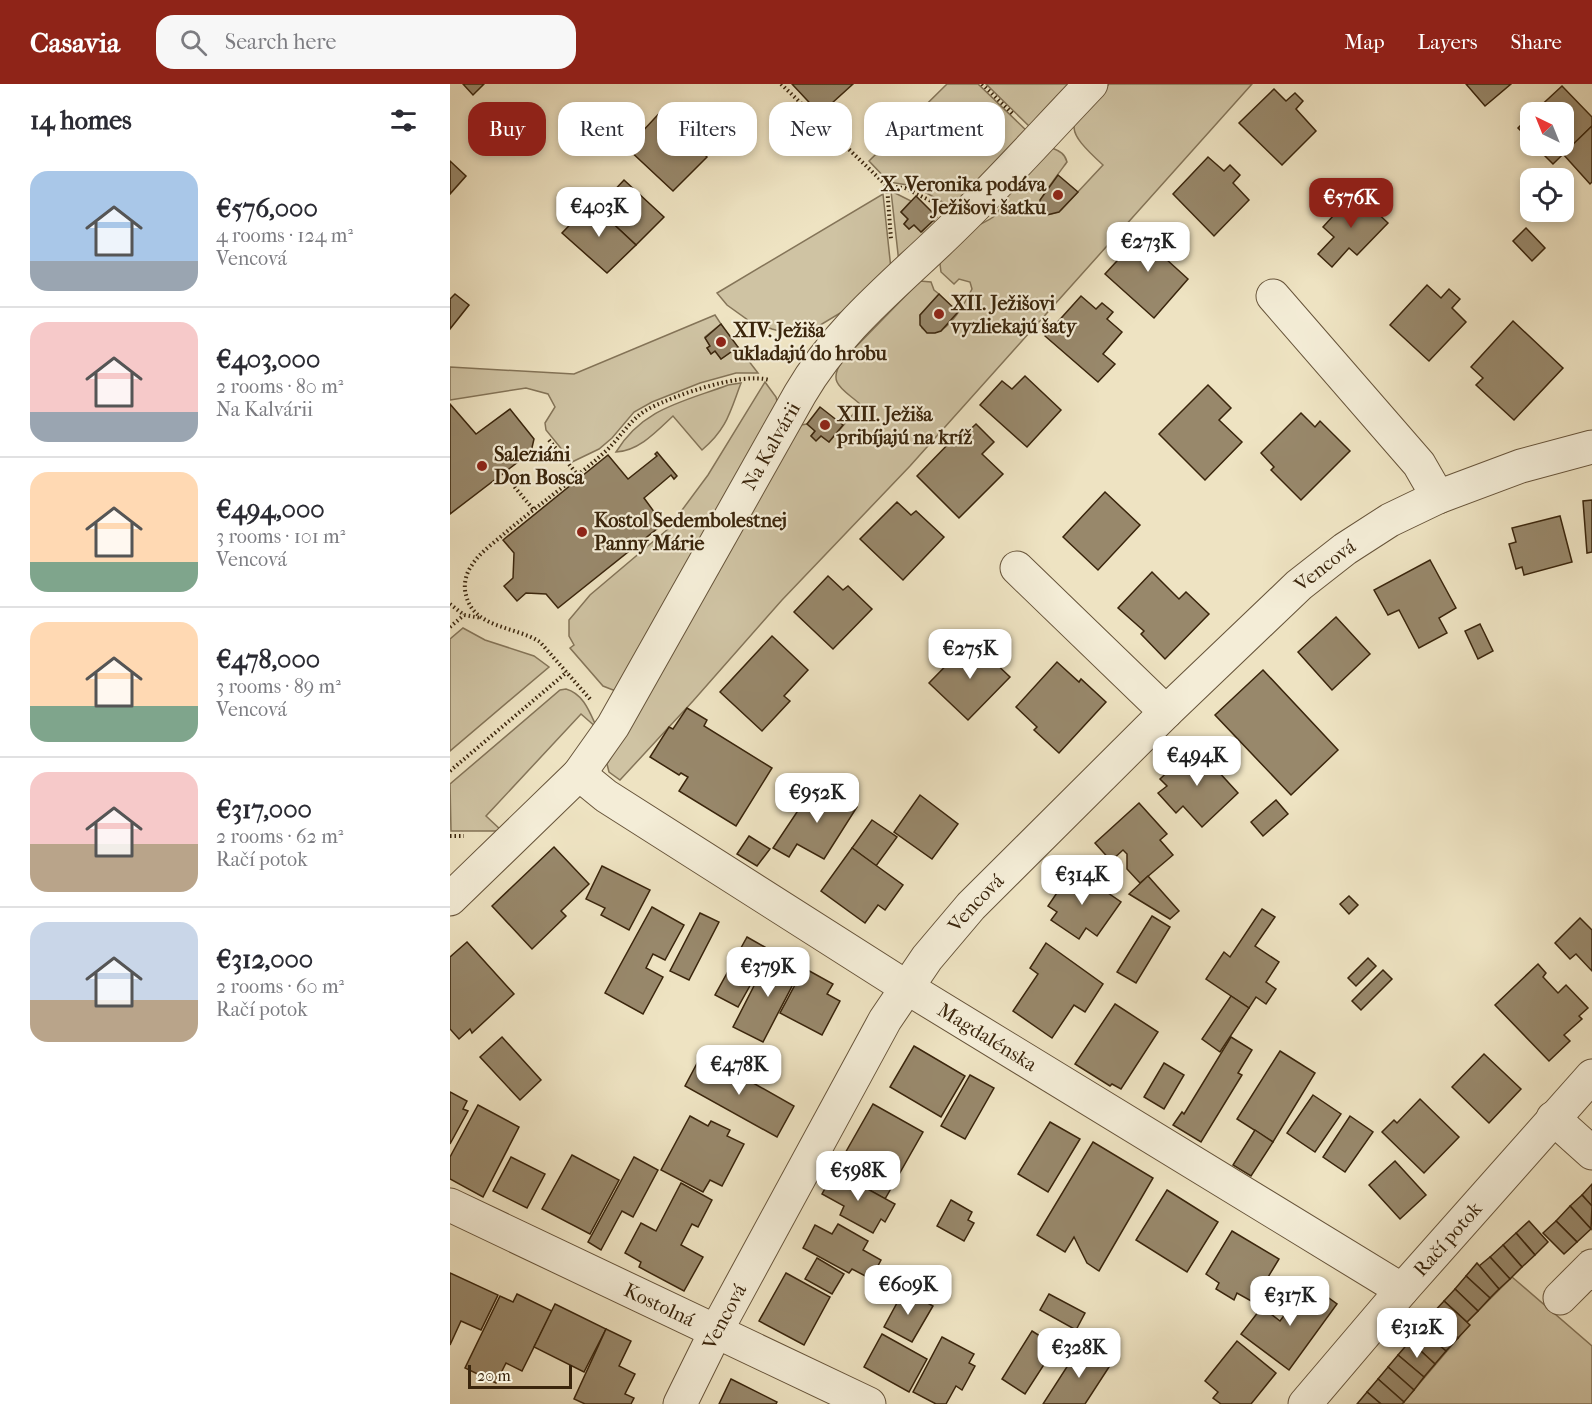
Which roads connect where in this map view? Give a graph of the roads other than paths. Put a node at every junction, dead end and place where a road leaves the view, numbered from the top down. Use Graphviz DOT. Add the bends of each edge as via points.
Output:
graph roads {
  1 [pos="1091,84"];
  2 [pos="1273,296"];
  3 [pos="1592,447"];
  4 [pos="1438,496"];
  5 [pos="1017,568"];
  6 [pos="1166,712"];
  7 [pos="579,774"];
  8 [pos="450,899"];
  9 [pos="906,987"];
  10 [pos="1592,1076"];
  11 [pos="1553,1118"];
  12 [pos="1592,1153"];
  13 [pos="450,1204"];
  14 [pos="1592,1266"];
  15 [pos="1402,1290"];
  16 [pos="1560,1298"];
  17 [pos="716,1331"];
  18 [pos="680,1404"];
  19 [pos="869,1404"];
  20 [pos="1305,1404"];
  1 -- 7 [label="street, Na Kalvárii" via="958,223 835,342 815,368 613,726"];
  2 -- 4 [label="street" via="1419,464"];
  3 -- 4 [label="street, Vencová" via="1521,466"];
  4 -- 6 [label="street, Vencová" via="1390,520 1299,585"];
  5 -- 6 [label="street"];
  6 -- 9 [label="street, Vencová" via="971,906"];
  7 -- 8 [label="street, Na Kalvárii"];
  7 -- 9 [label="street, Magdalénska" via="606,796"];
  9 -- 15 [label="street, Magdalénska"];
  9 -- 17 [label="street, Vencová"];
  10 -- 11 [label="street, Račí potok"];
  11 -- 12 [label="street"];
  11 -- 15 [label="street, Račí potok"];
  13 -- 17 [label="street, Kostolná"];
  14 -- 16 [label="street"];
  15 -- 20 [label="street, Račí potok"];
  17 -- 18 [label="street, Vencová"];
  17 -- 19 [label="street, Kostolná"];
}
